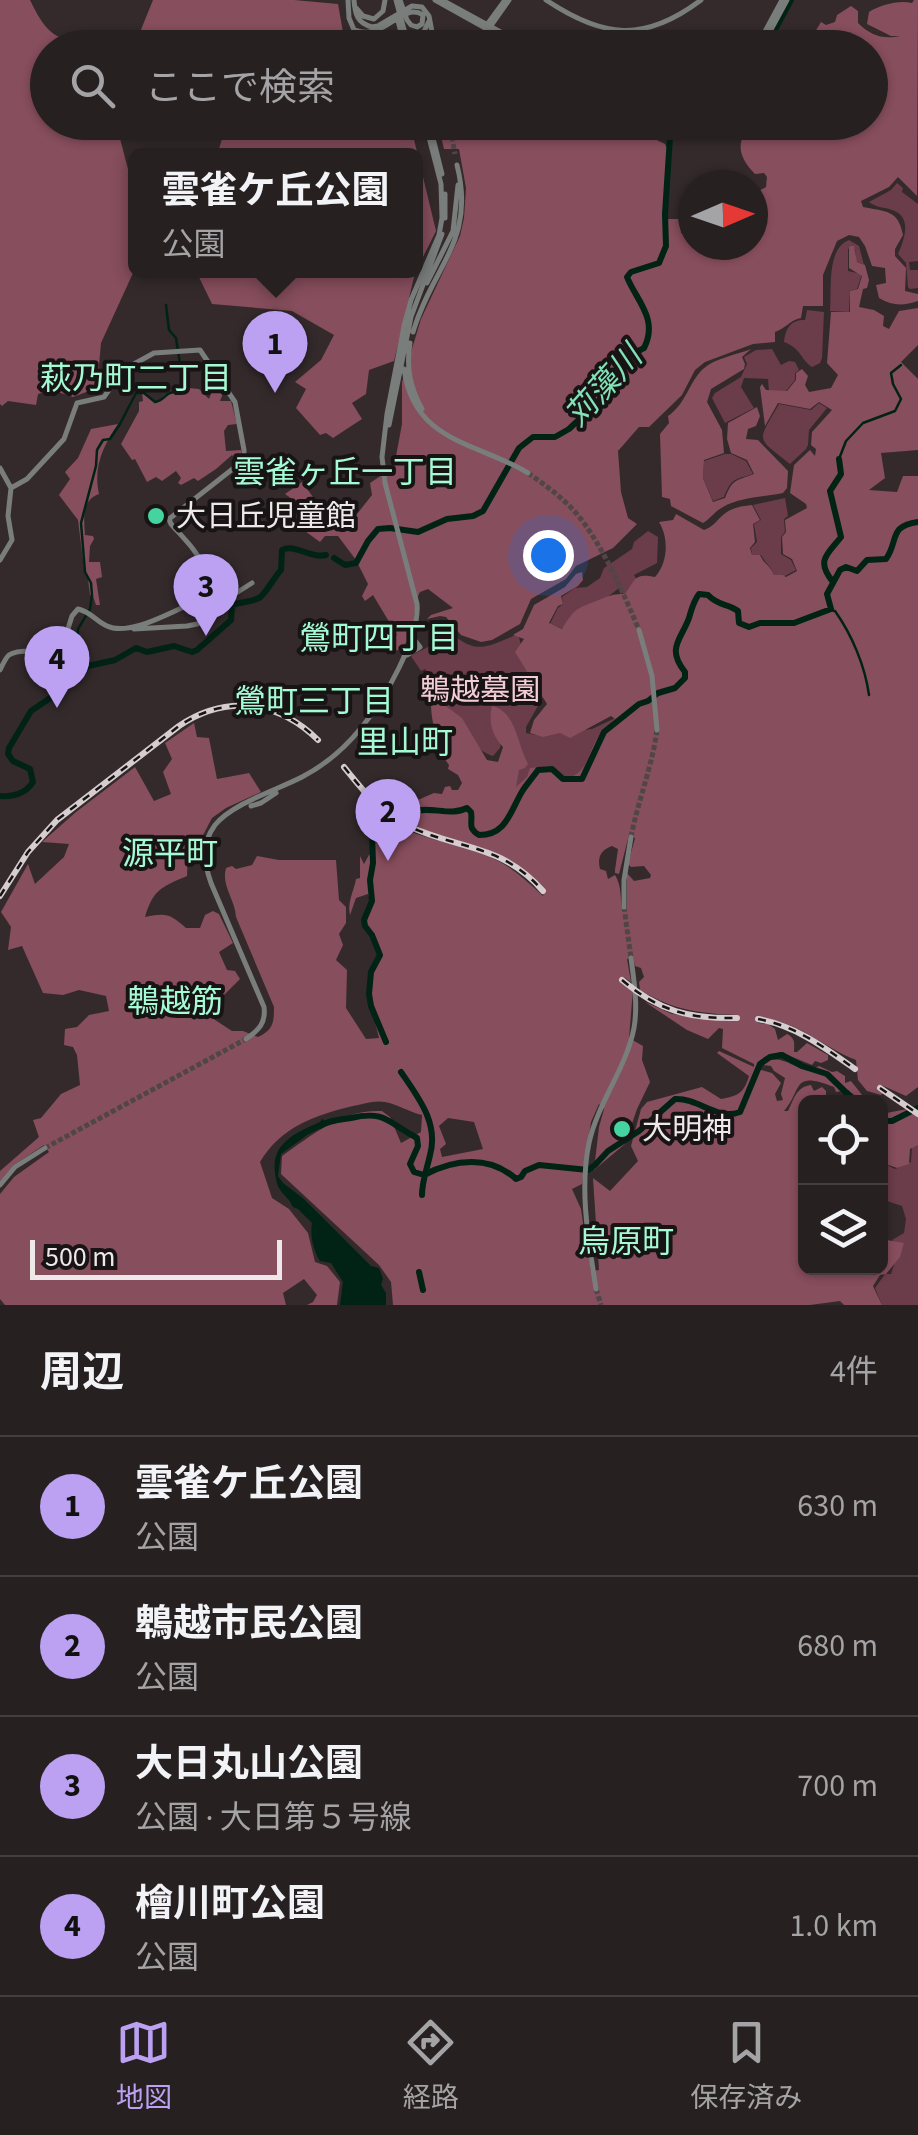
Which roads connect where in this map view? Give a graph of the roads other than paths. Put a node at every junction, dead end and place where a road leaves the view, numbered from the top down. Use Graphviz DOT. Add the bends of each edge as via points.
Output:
graph roads {
  1 [pos="393,0"];
  2 [pos="436,0"];
  3 [pos="507,0"];
  4 [pos="546,0"];
  5 [pos="701,0"];
  6 [pos="785,0"];
  7 [pos="350,1"];
  8 [pos="417,3"];
  9 [pos="408,10"];
  10 [pos="429,18"];
  11 [pos="392,20"];
  12 [pos="488,27"];
  13 [pos="355,30"];
  14 [pos="376,30"];
  15 [pos="404,30"];
  16 [pos="421,30"];
  17 [pos="432,30"];
  18 [pos="493,30"];
  19 [pos="494,30"];
  20 [pos="768,30"];
  21 [pos="431,140"];
  22 [pos="455,154"];
  23 [pos="440,236"];
  24 [pos="423,274"];
  25 [pos="421,278"];
  26 [pos="412,329"];
  27 [pos="421,411"];
  28 [pos="382,457"];
  29 [pos="0,468"];
  30 [pos="525,472"];
  31 [pos="11,488"];
  32 [pos="0,560"];
  33 [pos="252,583"];
  34 [pos="129,629"];
  35 [pos="639,630"];
  36 [pos="413,638"];
  37 [pos="403,658"];
  38 [pos="0,670"];
  39 [pos="656,730"];
  40 [pos="631,837"];
  41 [pos="624,907"];
  42 [pos="631,958"];
  43 [pos="246,1039"];
  44 [pos="45,1148"];
  45 [pos="0,1184"];
  46 [pos="596,1290"];
  1 -- 7 [label="street" via="371,18"];
  1 -- 9 [label="street" via="411,25 422,24 422,13"];
  1 -- 15 [label="street"];
  2 -- 12 [label="street"];
  2 -- 12 [label="street"];
  3 -- 12 [label="street"];
  4 -- 5 [label="street" via="581,22 618,30 664,24"];
  6 -- 20 [label="street"];
  7 -- 11 [label="street" via="368,26"];
  7 -- 13 [label="street"];
  8 -- 9 [label="street"];
  8 -- 10 [label="street"];
  9 -- 11 [label="street"];
  10 -- 16 [label="street"];
  10 -- 17 [label="street"];
  11 -- 14 [label="street"];
  12 -- 18 [label="street"];
  12 -- 19 [label="street"];
  21 -- 23 [label="street" via="441,184"];
  22 -- 26 [label="street" via="461,222"];
  23 -- 24 [label="street"];
  23 -- 26 [label="street"];
  23 -- 27 [label="street" via="404,338 408,390"];
  25 -- 28 [label="street" via="404,326"];
  26 -- 27 [label="street" via="408,370"];
  26 -- 28 [label="street"];
  27 -- 30 [label="street" via="458,443"];
  28 -- 36 [label="street" via="414,589"];
  29 -- 31 [label="street"];
  31 -- 32 [label="street" via="12,540"];
  31 -- 34 [label="street" via="62,442 77,403 104,397 120,373 158,352 200,350 234,398 244,460 168,519 198,554 203,581 191,602"];
  33 -- 34 [label="street" via="197,624"];
  34 -- 38 [label="street" via="104,625 78,609 60,654 12,654"];
  35 -- 39 [label="street" via="652,676"];
  36 -- 37 [label="street"];
  36 -- 37 [label="street" via="420,647"];
  37 -- 43 [label="street" via="363,726 337,754 262,803 234,811 208,838 204,864 264,1007 261,1028"];
  40 -- 41 [label="street"];
  42 -- 46 [label="street" via="636,1000 630,1042 594,1126 586,1163"];
  44 -- 45 [label="street"];
}
